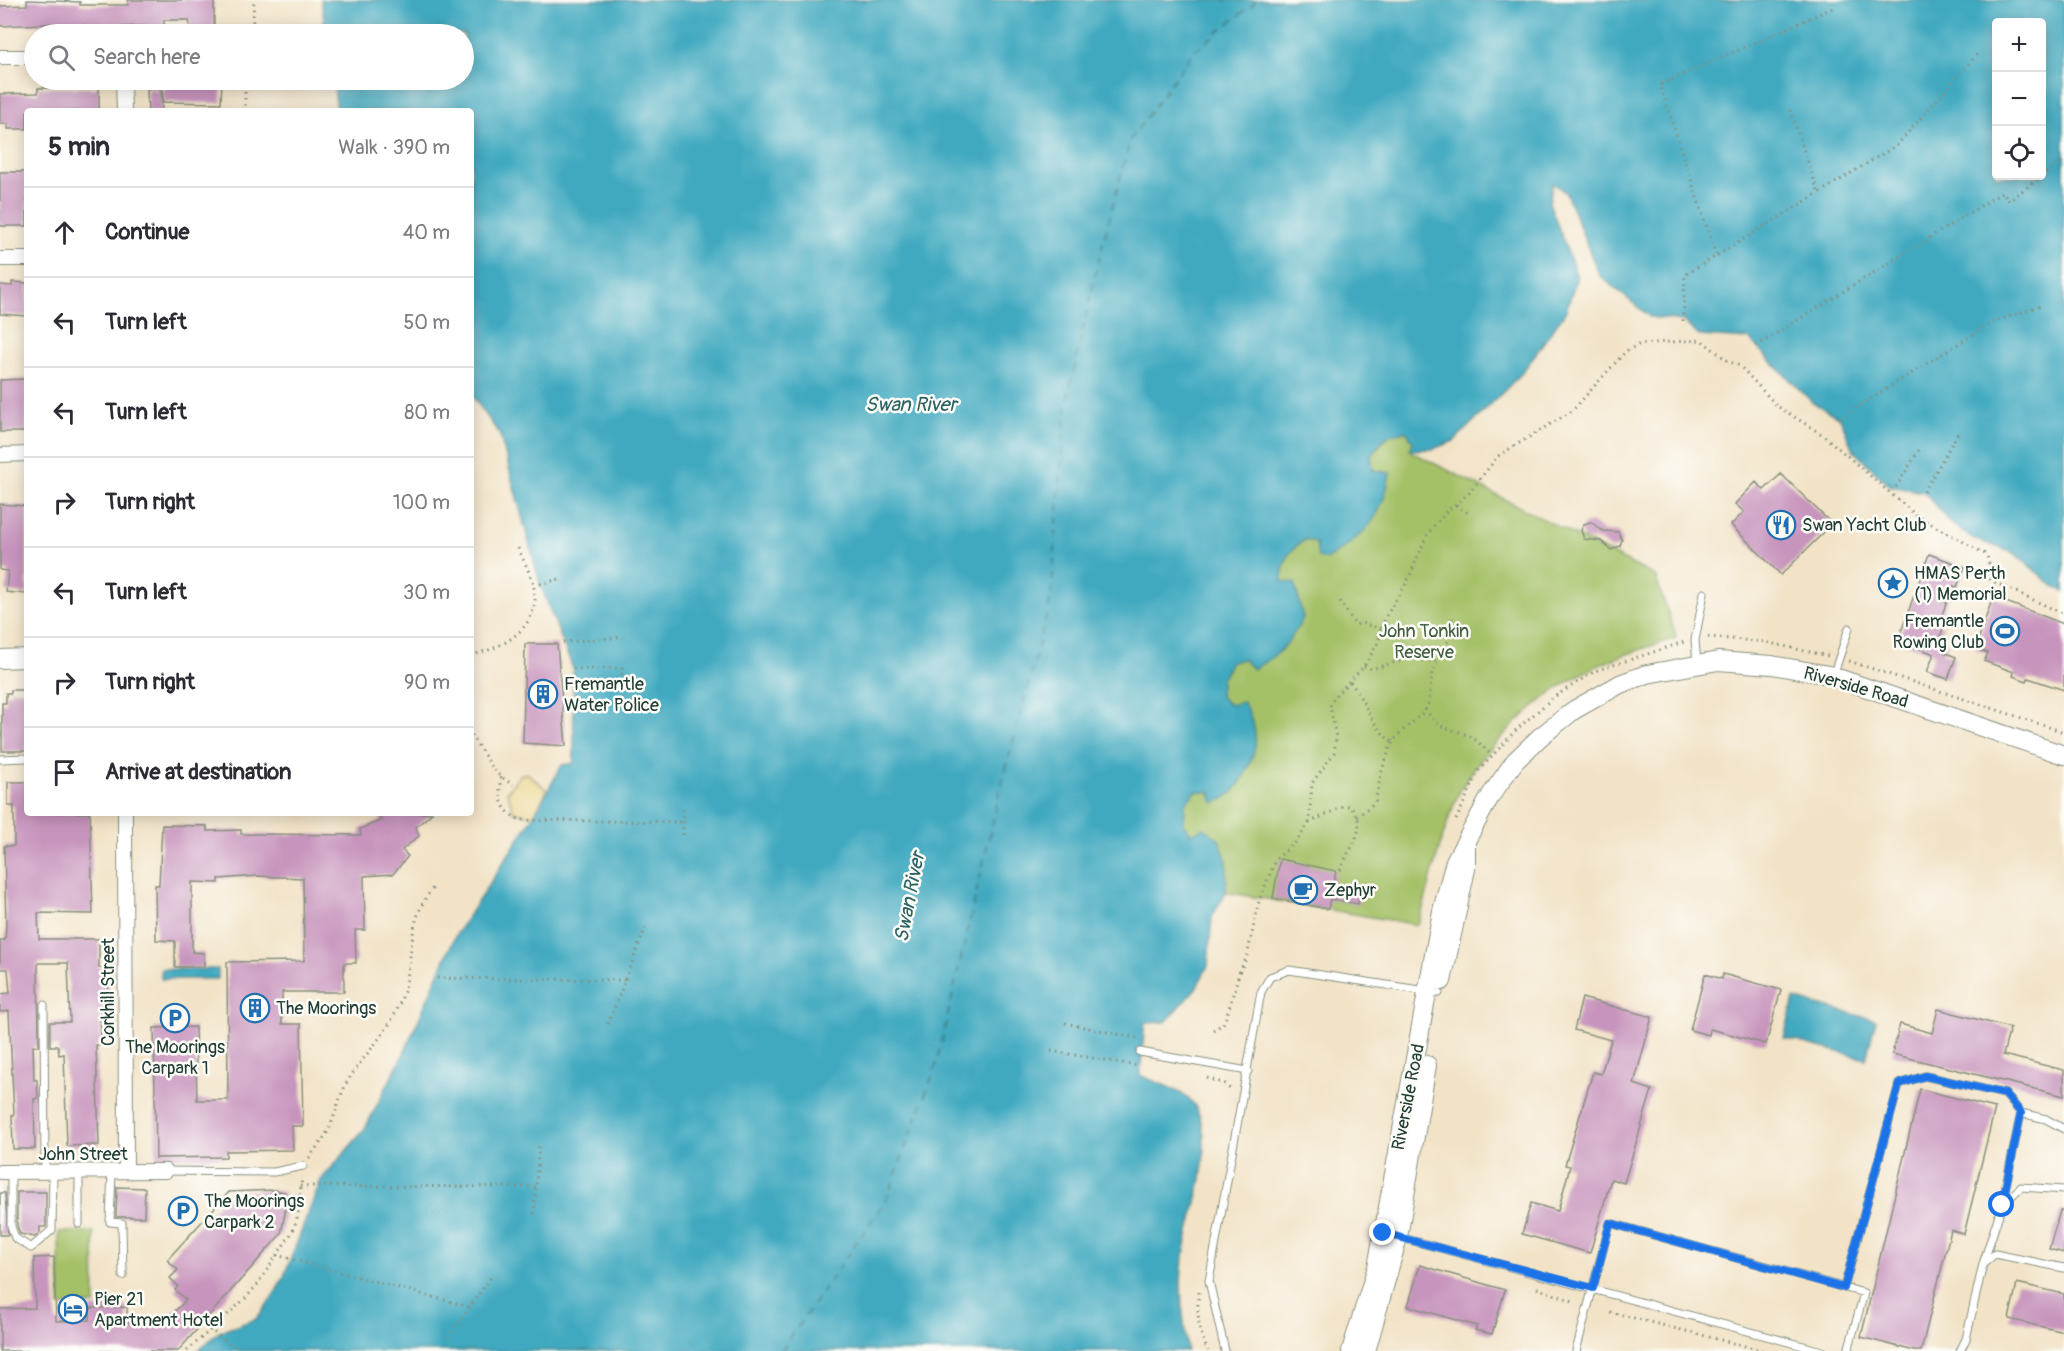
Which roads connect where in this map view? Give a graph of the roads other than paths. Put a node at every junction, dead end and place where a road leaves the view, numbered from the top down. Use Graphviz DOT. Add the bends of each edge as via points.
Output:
graph roads {
  1 [pos="0,57"];
  2 [pos="24,57"];
  3 [pos="123,90"];
  4 [pos="124,108"];
  5 [pos="0,259"];
  6 [pos="24,259"];
  7 [pos="24,454"];
  8 [pos="0,455"];
  9 [pos="1704,593"];
  10 [pos="1849,628"];
  11 [pos="24,658"];
  12 [pos="0,659"];
  13 [pos="1697,663"];
  14 [pos="1833,676"];
  15 [pos="2064,754"];
  16 [pos="24,758"];
  17 [pos="0,759"];
  18 [pos="126,816"];
  19 [pos="1434,992"];
  20 [pos="44,1005"];
  21 [pos="1140,1052"];
  22 [pos="1248,1071"];
  23 [pos="2021,1113"];
  24 [pos="2064,1129"];
  25 [pos="303,1166"];
  26 [pos="119,1171"];
  27 [pos="166,1171"];
  28 [pos="6,1172"];
  29 [pos="49,1172"];
  30 [pos="79,1172"];
  31 [pos="2064,1190"];
  32 [pos="2002,1205"];
  33 [pos="79,1224"];
  34 [pos="1390,1235"];
  35 [pos="1983,1264"];
  36 [pos="2064,1268"];
  37 [pos="123,1276"];
  38 [pos="1593,1288"];
  39 [pos="1844,1288"];
  40 [pos="1225,1351"];
  41 [pos="1352,1351"];
  42 [pos="1366,1351"];
  43 [pos="1576,1351"];
  44 [pos="1822,1351"];
  45 [pos="1848,1351"];
  46 [pos="1960,1351"];
  1 -- 2 [label="street"];
  3 -- 4 [label="street"];
  5 -- 6 [label="street"];
  7 -- 8 [label="street"];
  9 -- 13 [label="lane" via="1695,640"];
  10 -- 14 [label="lane"];
  11 -- 12 [label="street"];
  13 -- 14 [label="street, Riverside Road" via="1772,665"];
  13 -- 19 [label="street, Riverside Road" via="1620,684 1560,720 1515,762 1491,795 1466,845 1466,869"];
  14 -- 15 [label="street, Riverside Road"];
  16 -- 17 [label="lane"];
  18 -- 26 [label="street, Corkhill Street"];
  19 -- 22 [label="lane" via="1289,970 1270,977 1261,992"];
  19 -- 34 [label="street, Riverside Road"];
  20 -- 29 [label="lane"];
  21 -- 22 [label="lane"];
  22 -- 40 [label="lane" via="1209,1281"];
  23 -- 24 [label="lane" via="2046,1119"];
  23 -- 32 [label="lane"];
  23 -- 39 [label="lane" via="2005,1094 1925,1076 1899,1084"];
  25 -- 27 [label="lane" via="274,1172"];
  26 -- 27 [label="street, John Street"];
  26 -- 30 [label="street, John Street"];
  26 -- 37 [label="lane" via="110,1222 122,1223"];
  28 -- 29 [label="street, John Street"];
  28 -- 29 [label="lane" via="11,1226 15,1238 31,1248 52,1230"];
  29 -- 30 [label="street, John Street"];
  30 -- 33 [label="lane"];
  31 -- 32 [label="lane" via="2021,1187"];
  32 -- 35 [label="lane"];
  34 -- 38 [label="lane"];
  34 -- 41 [label="street, Riverside Road"];
  34 -- 42 [label="street, Riverside Road"];
  35 -- 36 [label="lane" via="1995,1254 2007,1254"];
  35 -- 46 [label="lane"];
  38 -- 39 [label="lane" via="1610,1223"];
  38 -- 43 [label="lane"];
  38 -- 44 [label="lane"];
  39 -- 45 [label="lane" via="1864,1293"];
}
